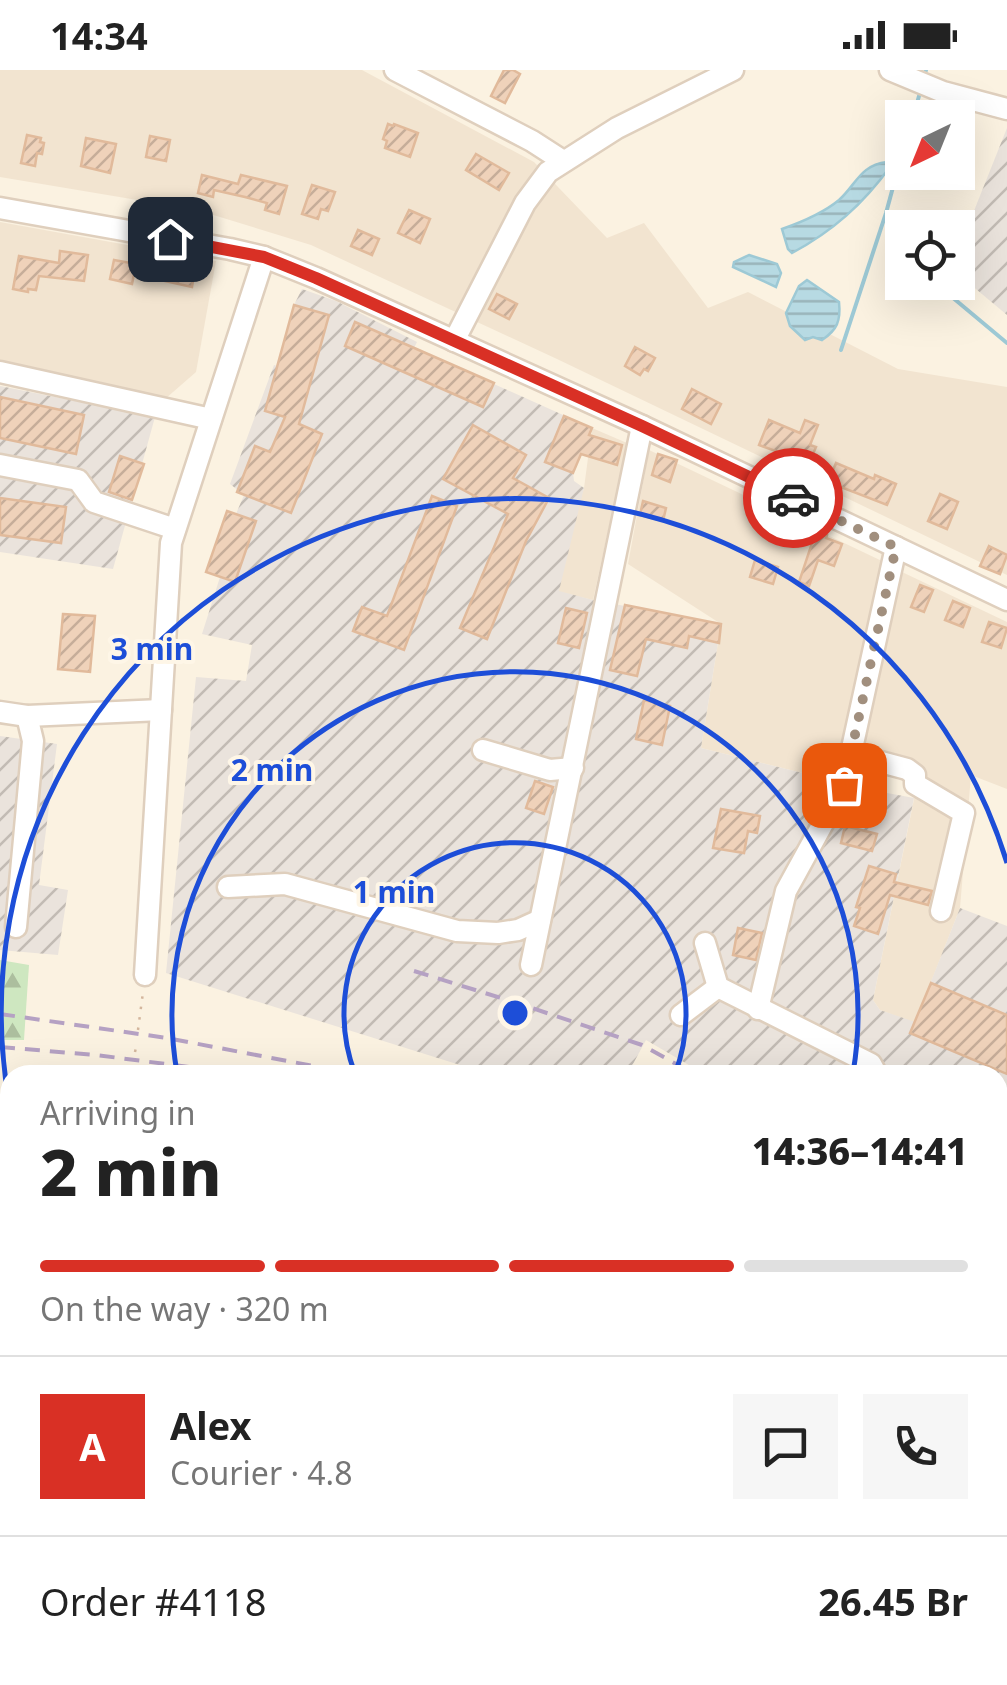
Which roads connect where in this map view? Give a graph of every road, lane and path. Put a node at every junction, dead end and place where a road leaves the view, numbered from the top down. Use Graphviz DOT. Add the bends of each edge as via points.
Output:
graph roads {
  1 [pos="395,70"];
  2 [pos="733,70"];
  3 [pos="890,70"];
  4 [pos="1007,109"];
  5 [pos="562,161"];
  6 [pos="0,208"];
  7 [pos="264,257"];
  8 [pos="454,341"];
  9 [pos="0,372"];
  10 [pos="211,419"];
  11 [pos="642,426"];
  12 [pos="0,465"];
  13 [pos="175,528"];
  14 [pos="896,547"];
  15 [pos="1007,600"];
  16 [pos="160,710"];
  17 [pos="0,712"];
  18 [pos="28,716"];
  19 [pos="483,750"];
  20 [pos="851,754"];
  21 [pos="572,768"];
  22 [pos="228,887"];
  23 [pos="941,912"];
  24 [pos="540,920"];
  25 [pos="16,927"];
  26 [pos="705,942"];
  27 [pos="531,965"];
  28 [pos="145,975"];
  29 [pos="718,987"];
  30 [pos="758,1008"];
  31 [pos="681,1015"];
  32 [pos="138,1030"];
  33 [pos="137,1044"];
  34 [pos="135,1052"];
  35 [pos="872,1065"];
  1 -- 5 [label="street"];
  2 -- 5 [label="street"];
  3 -- 4 [label="street"];
  5 -- 8 [label="street" via="530,194"];
  6 -- 7 [label="street"];
  7 -- 8 [label="street"];
  7 -- 10 [label="street"];
  8 -- 11 [label="street"];
  9 -- 10 [label="street"];
  10 -- 13 [label="street"];
  11 -- 14 [label="street"];
  11 -- 21 [label="street"];
  12 -- 13 [label="street" via="78,480 94,502"];
  13 -- 16 [label="street"];
  14 -- 15 [label="street"];
  14 -- 20 [label="street"];
  16 -- 18 [label="street"];
  16 -- 28 [label="street"];
  17 -- 18 [label="street"];
  18 -- 25 [label="street" via="34,741"];
  19 -- 21 [label="street" via="550,770"];
  20 -- 23 [label="street" via="908,769 915,784 964,813"];
  20 -- 30 [label="street" via="844,785 786,891"];
  21 -- 24 [label="street"];
  22 -- 24 [label="street" via="284,884 457,932 498,934"];
  24 -- 27 [label="street"];
  26 -- 29 [label="street"];
  28 -- 32 [label="path"];
  29 -- 30 [label="street"];
  29 -- 31 [label="street"];
  30 -- 35 [label="street"];
  33 -- 34 [label="path"];
}
